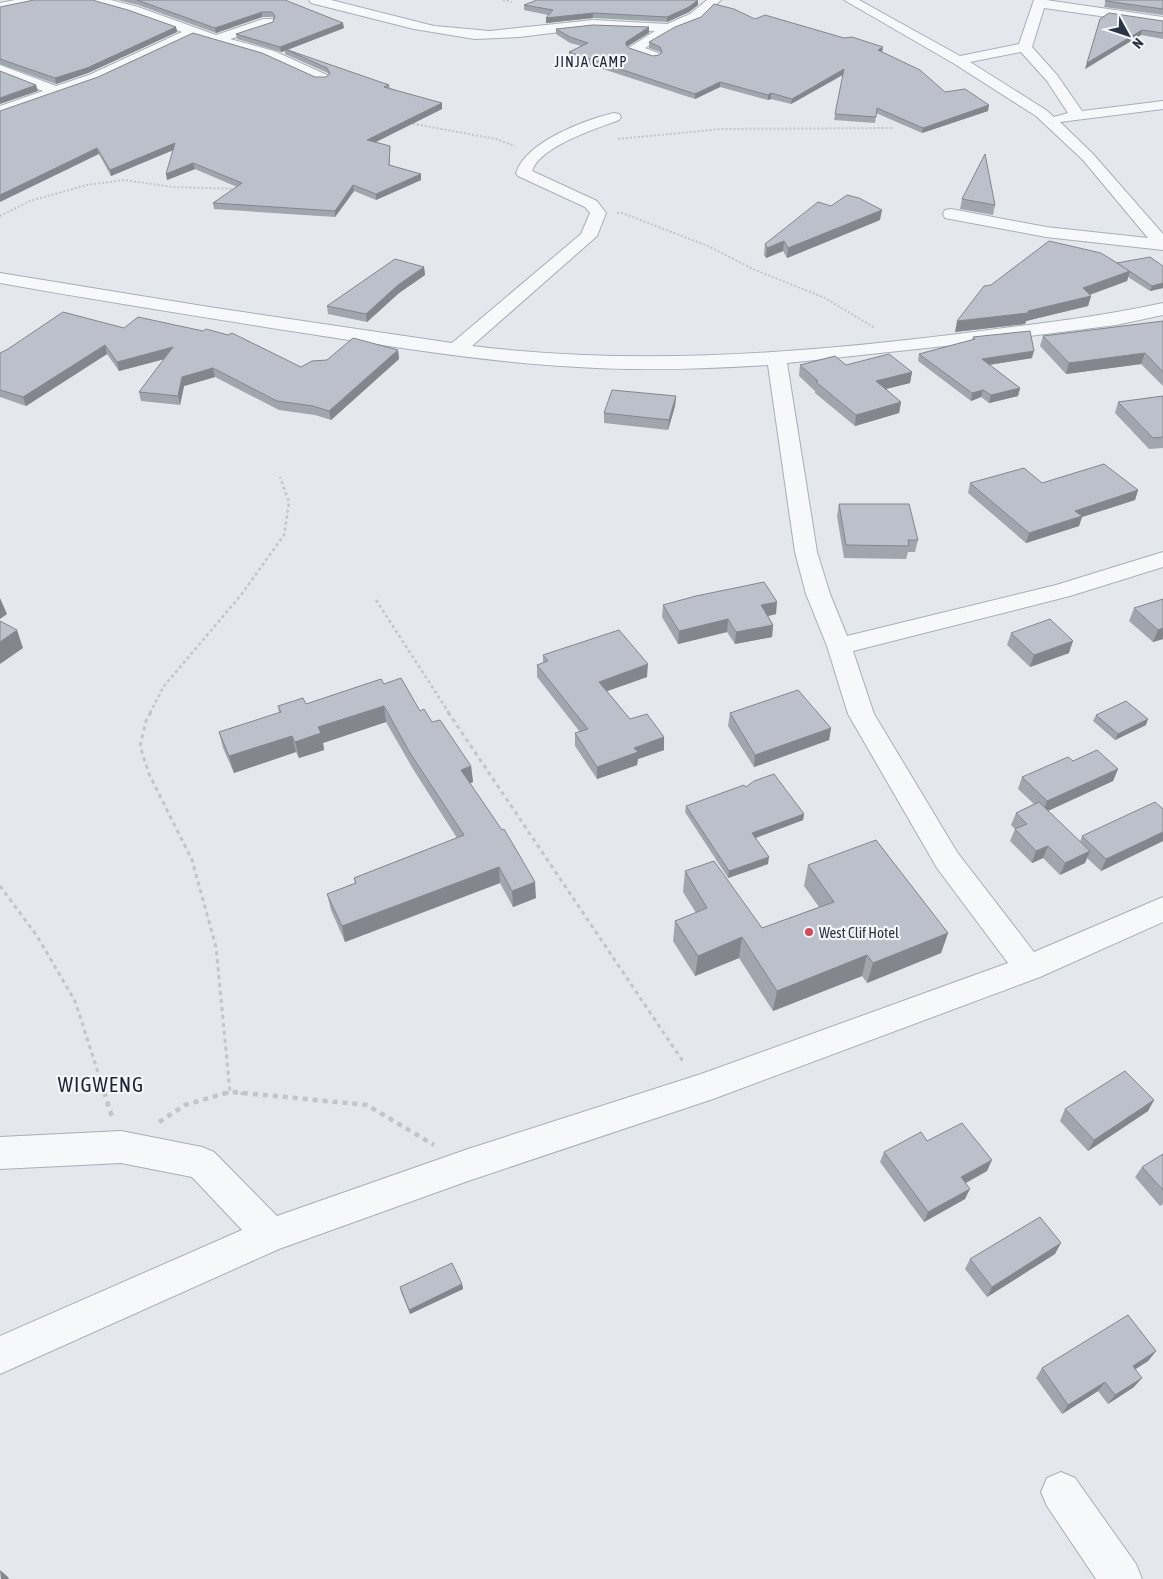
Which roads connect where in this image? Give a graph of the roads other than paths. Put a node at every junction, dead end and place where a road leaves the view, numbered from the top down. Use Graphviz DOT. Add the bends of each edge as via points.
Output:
graph roads {
  1 [pos="32,0"];
  2 [pos="96,0"];
  3 [pos="315,0"];
  4 [pos="715,0"];
  5 [pos="850,0"];
  6 [pos="1040,2"];
  7 [pos="0,7"];
  8 [pos="1163,21"];
  9 [pos="268,22"];
  10 [pos="669,28"];
  11 [pos="193,32"];
  12 [pos="216,39"];
  13 [pos="1025,47"];
  14 [pos="653,56"];
  15 [pos="958,60"];
  16 [pos="1,69"];
  17 [pos="322,78"];
  18 [pos="56,91"];
  19 [pos="1163,105"];
  20 [pos="0,111"];
  21 [pos="1078,116"];
  22 [pos="614,117"];
  23 [pos="1049,119"];
  24 [pos="951,214"];
  25 [pos="1163,245"];
  26 [pos="0,278"];
  27 [pos="1163,309"];
  28 [pos="456,350"];
  29 [pos="777,359"];
  30 [pos="1163,559"];
  31 [pos="839,646"];
  32 [pos="1163,910"];
  33 [pos="1029,968"];
  34 [pos="0,1153"];
  35 [pos="271,1235"];
  36 [pos="0,1355"];
  37 [pos="1061,1492"];
  38 [pos="1121,1579"];
  1 -- 7 [label="street"];
  2 -- 11 [label="street"];
  3 -- 10 [label="street" via="452,33 518,34 594,24"];
  4 -- 10 [label="street" via="694,17"];
  5 -- 15 [label="street"];
  6 -- 8 [label="street"];
  6 -- 13 [label="street"];
  9 -- 12 [label="street"];
  10 -- 14 [label="street" via="634,49"];
  11 -- 12 [label="street"];
  11 -- 18 [label="street" via="94,78"];
  12 -- 17 [label="street" via="277,57"];
  13 -- 15 [label="street"];
  13 -- 21 [label="street" via="1052,78"];
  15 -- 23 [label="street"];
  16 -- 18 [label="street"];
  18 -- 20 [label="street"];
  19 -- 21 [label="street"];
  21 -- 23 [label="street"];
  22 -- 28 [label="street" via="578,130 532,157 524,169 524,173 592,204 598,213 589,236"];
  23 -- 25 [label="street" via="1088,157"];
  24 -- 25 [label="street" via="1046,232"];
  26 -- 28 [label="street"];
  27 -- 29 [label="street" via="1116,319"];
  28 -- 29 [label="street" via="616,363"];
  29 -- 31 [label="street" via="806,552 818,594"];
  30 -- 31 [label="street" via="1062,591"];
  31 -- 33 [label="street" via="861,714 893,771 947,860"];
  32 -- 33 [label="street"];
  33 -- 35 [label="street" via="701,1089 468,1165"];
  34 -- 35 [label="street" via="121,1147 202,1163"];
  35 -- 36 [label="street"];
  37 -- 38 [label="street"];
}
